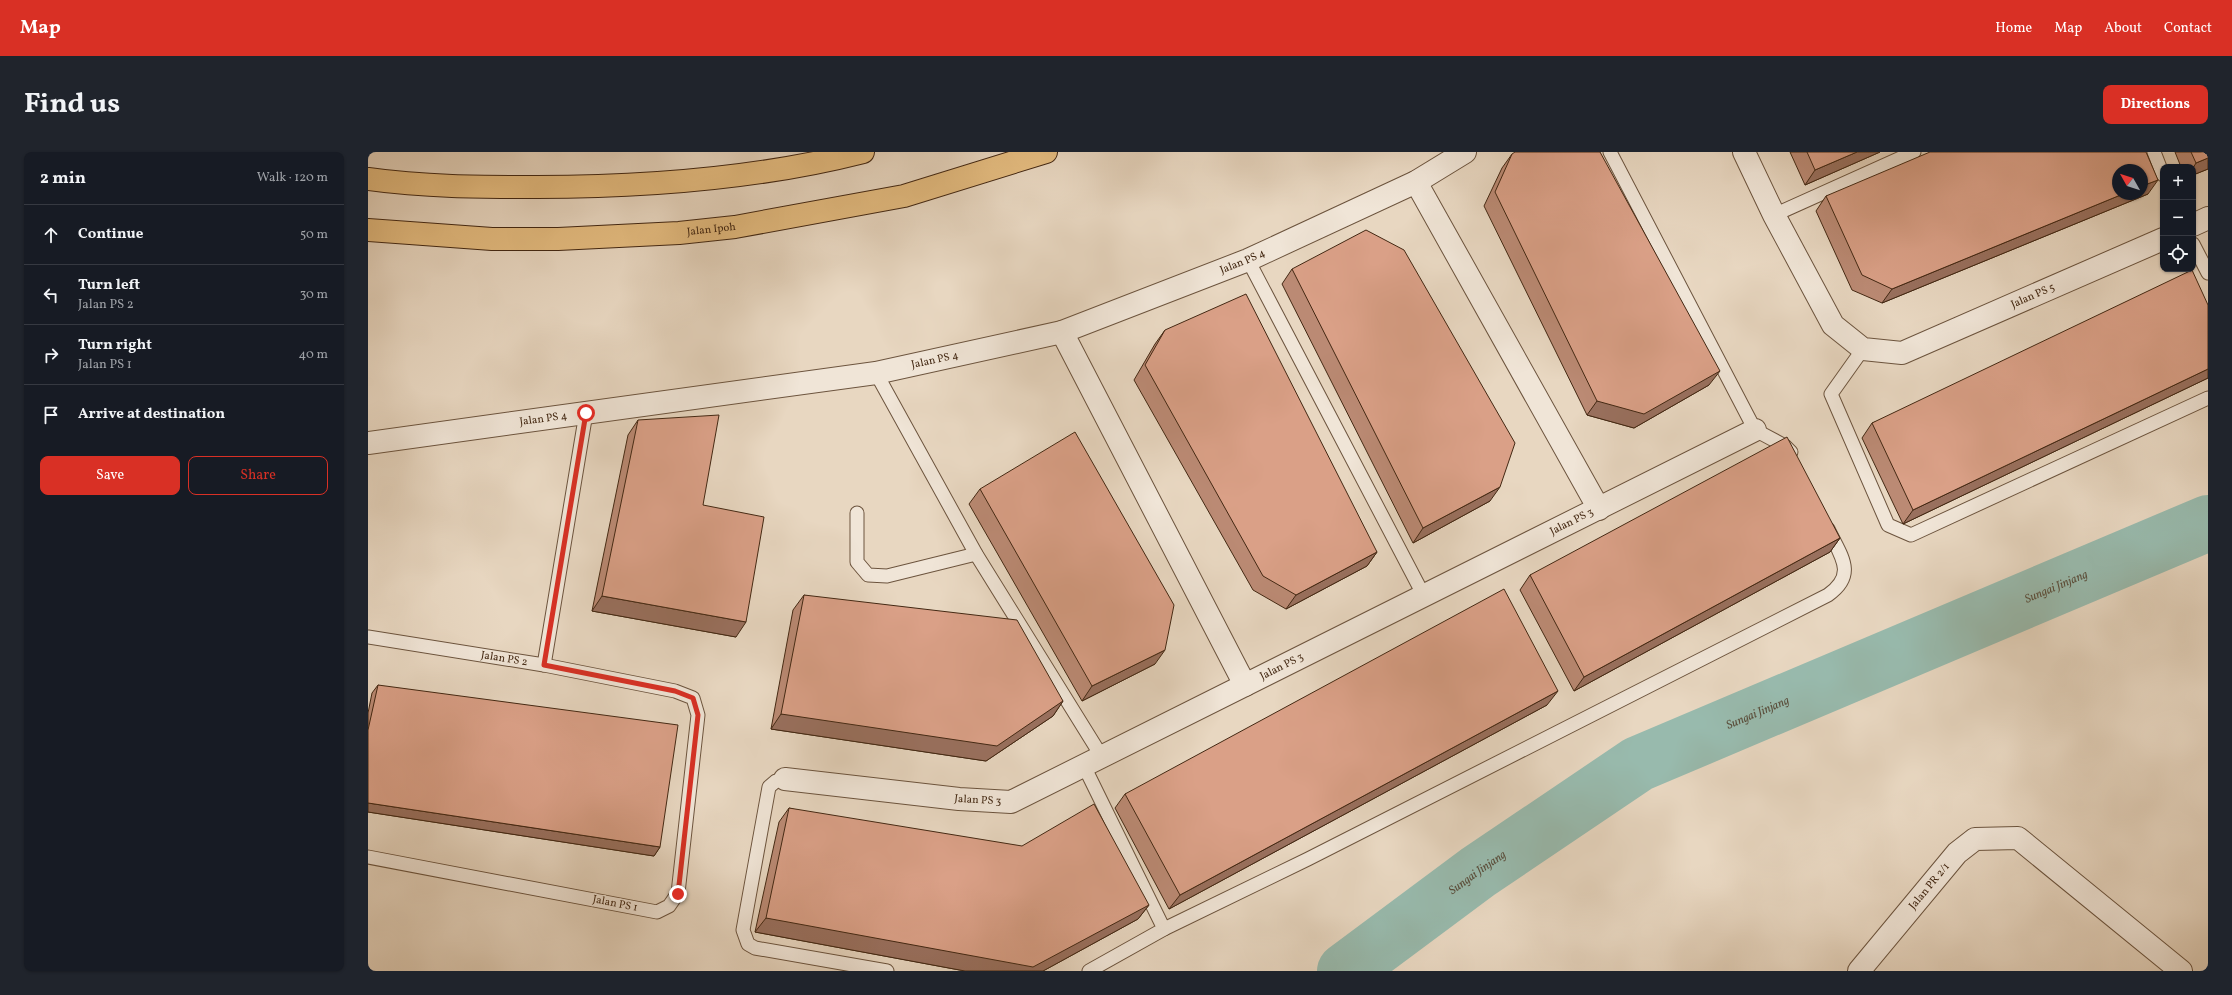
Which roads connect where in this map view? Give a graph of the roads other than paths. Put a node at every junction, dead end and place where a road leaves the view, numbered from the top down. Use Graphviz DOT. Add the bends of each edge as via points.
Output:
graph roads {
  1 [pos="863,152"];
  2 [pos="1046,152"];
  3 [pos="1465,152"];
  4 [pos="1610,152"];
  5 [pos="1744,152"];
  6 [pos="1914,152"];
  7 [pos="2154,152"];
  8 [pos="2160,167"];
  9 [pos="368,179"];
  10 [pos="1416,182"];
  11 [pos="1774,215"];
  12 [pos="2208,218"];
  13 [pos="2196,224"];
  14 [pos="368,230"];
  15 [pos="2160,240"];
  16 [pos="2196,250"];
  17 [pos="1248,260"];
  18 [pos="2208,273"];
  19 [pos="1062,332"];
  20 [pos="1863,349"];
  21 [pos="876,373"];
  22 [pos="2208,398"];
  23 [pos="586,413"];
  24 [pos="1755,430"];
  25 [pos="368,444"];
  26 [pos="1797,462"];
  27 [pos="1599,509"];
  28 [pos="857,513"];
  29 [pos="1823,519"];
  30 [pos="976,554"];
  31 [pos="1424,596"];
  32 [pos="368,637"];
  33 [pos="544,665"];
  34 [pos="1245,685"];
  35 [pos="698,715"];
  36 [pos="1094,761"];
  37 [pos="785,779"];
  38 [pos="368,857"];
  39 [pos="1164,929"];
  40 [pos="887,971"];
  41 [pos="1089,971"];
  42 [pos="1859,971"];
  43 [pos="2181,971"];
  1 -- 9 [label="highway" via="836,159 727,177 617,187 504,187"];
  2 -- 14 [label="highway, Jalan Ipoh" via="904,196 735,227 679,233 558,239 468,238"];
  3 -- 10 [label="street, Jalan PS 4"];
  4 -- 24 [label="lane"];
  5 -- 11 [label="street"];
  6 -- 11 [label="lane"];
  7 -- 8 [label="lane"];
  10 -- 17 [label="street, Jalan PS 4"];
  10 -- 27 [label="street"];
  11 -- 20 [label="street" via="1833,325"];
  12 -- 13 [label="street"];
  15 -- 20 [label="street, Jalan PS 5" via="1902,353"];
  16 -- 18 [label="lane"];
  17 -- 19 [label="street, Jalan PS 4"];
  17 -- 31 [label="lane"];
  19 -- 21 [label="street, Jalan PS 4"];
  19 -- 34 [label="street"];
  20 -- 22 [label="lane" via="1831,394 1888,525 1911,535"];
  21 -- 23 [label="street, Jalan PS 4"];
  21 -- 30 [label="lane"];
  23 -- 25 [label="street, Jalan PS 4"];
  23 -- 33 [label="lane"];
  24 -- 26 [label="lane" via="1785,446"];
  24 -- 27 [label="street, Jalan PS 3"];
  27 -- 31 [label="street, Jalan PS 3"];
  28 -- 30 [label="lane" via="857,562 868,575 887,576"];
  29 -- 39 [label="lane" via="1846,568 1838,589 1308,859"];
  30 -- 36 [label="lane"];
  31 -- 34 [label="street, Jalan PS 3"];
  32 -- 33 [label="lane, Jalan PS 2"];
  33 -- 35 [label="lane, Jalan PS 2" via="675,691 693,698"];
  34 -- 36 [label="street, Jalan PS 3"];
  35 -- 38 [label="lane, Jalan PS 1" via="678,894 669,906 657,912"];
  36 -- 37 [label="street, Jalan PS 3" via="1011,802 959,799"];
  36 -- 39 [label="lane"];
  37 -- 40 [label="lane" via="776,781 769,787 743,930 748,944 755,948"];
  39 -- 41 [label="lane"];
  42 -- 43 [label="street, Jalan PR 2/1" via="1957,853 1975,840 2018,838"];
}
